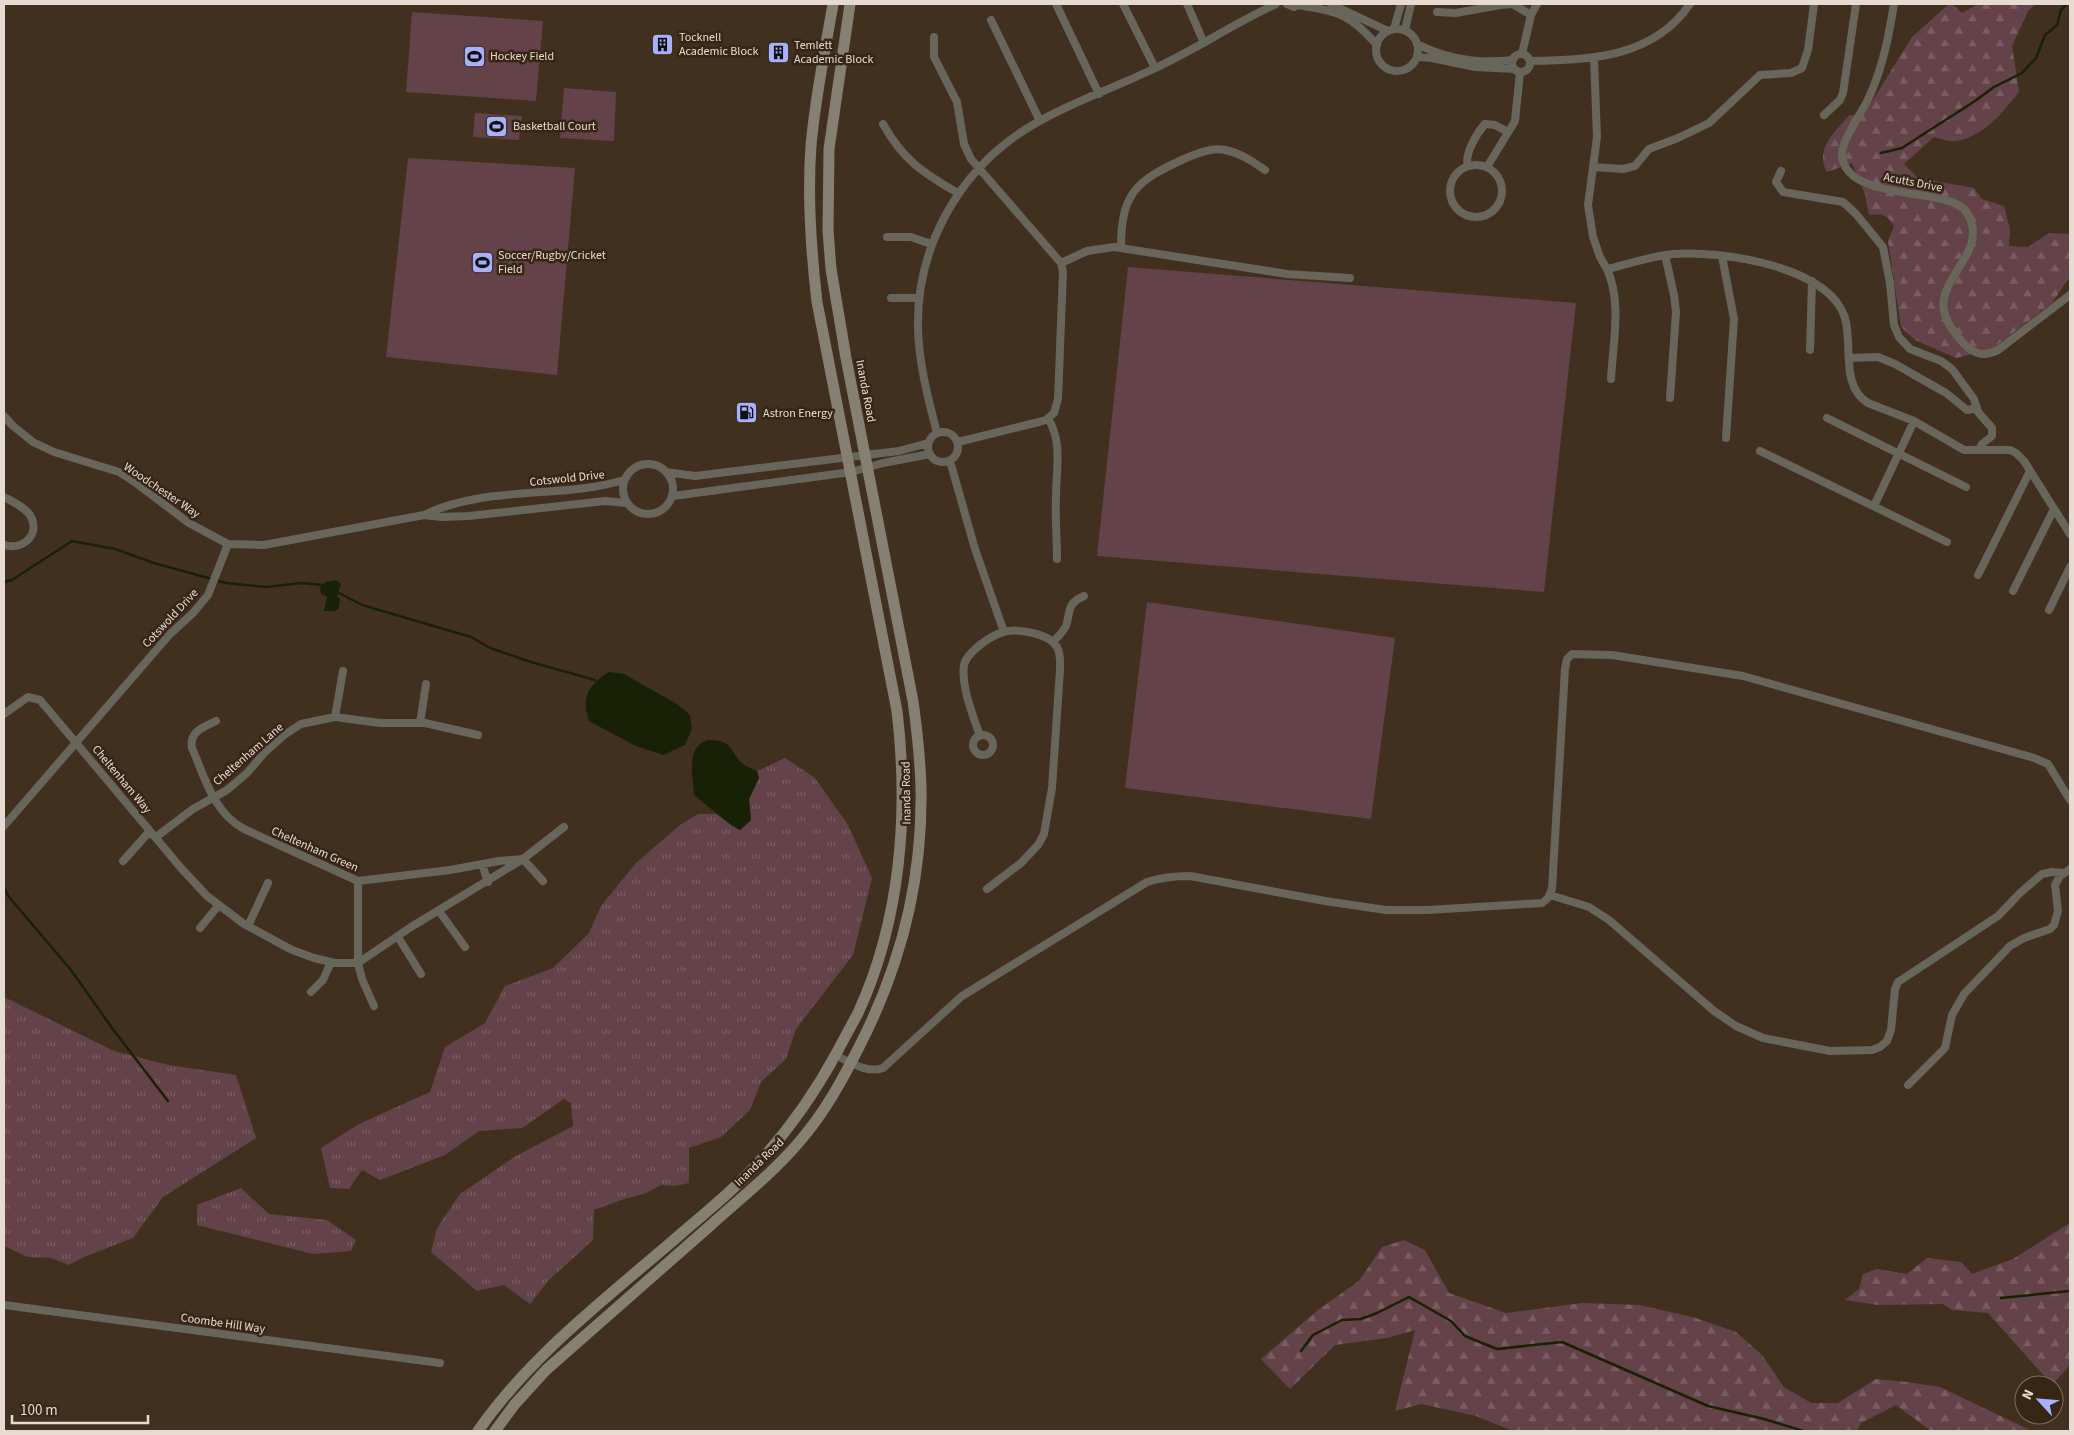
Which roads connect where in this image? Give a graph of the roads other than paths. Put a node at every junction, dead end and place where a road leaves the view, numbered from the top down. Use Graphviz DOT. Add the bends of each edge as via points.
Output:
graph roads {
  1 [pos="833,4"];
  2 [pos="850,4"];
  3 [pos="1056,4"];
  4 [pos="1123,4"];
  5 [pos="1187,4"];
  6 [pos="1276,4"];
  7 [pos="1287,4"];
  8 [pos="1299,4"];
  9 [pos="1331,4"];
  10 [pos="1401,4"];
  11 [pos="1411,4"];
  12 [pos="1537,4"];
  13 [pos="1690,4"];
  14 [pos="1814,4"];
  15 [pos="1856,4"];
  16 [pos="1894,4"];
  17 [pos="1260,8"];
  18 [pos="1437,12"];
  19 [pos="1531,15"];
  20 [pos="991,20"];
  21 [pos="1391,30"];
  22 [pos="1404,30"];
  23 [pos="934,37"];
  24 [pos="1204,43"];
  25 [pos="1417,44"];
  26 [pos="1377,45"];
  27 [pos="1522,54"];
  28 [pos="1417,58"];
  29 [pos="1594,59"];
  30 [pos="1513,60"];
  31 [pos="1530,61"];
  32 [pos="1155,68"];
  33 [pos="1517,70"];
  34 [pos="1099,94"];
  35 [pos="1824,115"];
  36 [pos="1040,121"];
  37 [pos="883,124"];
  38 [pos="1508,132"];
  39 [pos="1468,166"];
  40 [pos="978,167"];
  41 [pos="1487,167"];
  42 [pos="1593,167"];
  43 [pos="1265,170"];
  44 [pos="1781,171"];
  45 [pos="958,193"];
  46 [pos="887,238"];
  47 [pos="931,244"];
  48 [pos="1121,248"];
  49 [pos="1665,256"];
  50 [pos="1722,256"];
  51 [pos="1061,263"];
  52 [pos="1607,268"];
  53 [pos="1350,278"];
  54 [pos="1812,281"];
  55 [pos="2070,295"];
  56 [pos="891,298"];
  57 [pos="919,298"];
  58 [pos="1810,350"];
  59 [pos="1849,358"];
  60 [pos="1611,379"];
  61 [pos="1670,398"];
  62 [pos="1977,408"];
  63 [pos="4,416"];
  64 [pos="1048,418"];
  65 [pos="1828,418"];
  66 [pos="1914,421"];
  67 [pos="937,433"];
  68 [pos="1726,438"];
  69 [pos="958,442"];
  70 [pos="928,443"];
  71 [pos="1979,450"];
  72 [pos="1760,451"];
  73 [pos="1899,453"];
  74 [pos="930,454"];
  75 [pos="865,456"];
  76 [pos="847,458"];
  77 [pos="950,461"];
  78 [pos="868,468"];
  79 [pos="2030,471"];
  80 [pos="666,472"];
  81 [pos="851,472"];
  82 [pos="624,480"];
  83 [pos="1966,486"];
  84 [pos="524,494"];
  85 [pos="672,496"];
  86 [pos="4,497"];
  87 [pos="462,502"];
  88 [pos="626,502"];
  89 [pos="1874,506"];
  90 [pos="2054,509"];
  91 [pos="525,510"];
  92 [pos="424,515"];
  93 [pos="464,516"];
  94 [pos="2070,534"];
  95 [pos="1947,542"];
  96 [pos="228,544"];
  97 [pos="4,545"];
  98 [pos="1057,559"];
  99 [pos="2070,567"];
  100 [pos="1978,575"];
  101 [pos="2013,591"];
  102 [pos="1084,596"];
  103 [pos="2049,610"];
  104 [pos="1004,632"];
  105 [pos="1053,642"];
  106 [pos="343,671"];
  107 [pos="426,684"];
  108 [pos="4,714"];
  109 [pos="335,716"];
  110 [pos="216,720"];
  111 [pos="420,723"];
  112 [pos="478,735"];
  113 [pos="980,736"];
  114 [pos="76,741"];
  115 [pos="213,798"];
  116 [pos="2070,800"];
  117 [pos="4,826"];
  118 [pos="564,827"];
  119 [pos="153,834"];
  120 [pos="523,859"];
  121 [pos="123,861"];
  122 [pos="482,864"];
  123 [pos="2067,871"];
  124 [pos="358,881"];
  125 [pos="543,881"];
  126 [pos="488,882"];
  127 [pos="268,883"];
  128 [pos="987,889"];
  129 [pos="1550,895"];
  130 [pos="218,906"];
  131 [pos="439,911"];
  132 [pos="248,926"];
  133 [pos="200,928"];
  134 [pos="398,937"];
  135 [pos="465,947"];
  136 [pos="331,962"];
  137 [pos="358,963"];
  138 [pos="421,974"];
  139 [pos="311,992"];
  140 [pos="374,1006"];
  141 [pos="835,1055"];
  142 [pos="852,1063"];
  143 [pos="1908,1084"];
  144 [pos="4,1305"];
  145 [pos="440,1363"];
  146 [pos="478,1431"];
  147 [pos="495,1431"];
  1 -- 76 [label="main road, Inanda Road" via="814,114 811,234 817,302"];
  2 -- 75 [label="main road, Inanda Road" via="829,149 828,230 835,301"];
  3 -- 34 [label="street"];
  4 -- 32 [label="street"];
  5 -- 24 [label="street"];
  6 -- 17 [label="street"];
  7 -- 8 [label="street" via="1291,7"];
  8 -- 26 [label="street" via="1330,10 1351,19"];
  9 -- 21 [label="street"];
  10 -- 21 [label="street"];
  11 -- 22 [label="street"];
  12 -- 19 [label="street"];
  13 -- 29 [label="street" via="1675,22 1651,40"];
  14 -- 42 [label="street" via="1808,50 1800,70 1760,75 1709,123 1648,149 1632,167"];
  15 -- 35 [label="street" via="1843,93"];
  16 -- 55 [label="street, Acutts Drive" via="1885,52 1869,97 1845,142 1843,160 1854,175 1874,186 1946,200 1966,212 1972,227 1971,242 1945,293 1942,306 1956,335 1974,352 1982,355 1992,353"];
  17 -- 24 [label="street"];
  18 -- 19 [label="street" via="1456,14 1513,4"];
  19 -- 27 [label="street"];
  20 -- 36 [label="street"];
  21 -- 22 [label="street"];
  21 -- 26 [label="street" via="1379,38"];
  22 -- 25 [label="street" via="1415,38"];
  23 -- 40 [label="street" via="934,57 957,102 964,144"];
  24 -- 32 [label="street"];
  25 -- 28 [label="street"];
  25 -- 30 [label="street" via="1460,59 1486,62"];
  26 -- 28 [label="street" via="1376,52 1382,64 1394,71 1408,68"];
  27 -- 30 [label="street"];
  27 -- 31 [label="street"];
  28 -- 33 [label="street"];
  29 -- 31 [label="street"];
  29 -- 42 [label="street" via="1597,129"];
  30 -- 33 [label="street"];
  31 -- 33 [label="street" via="1526,70"];
  32 -- 34 [label="street"];
  33 -- 38 [label="street" via="1516,117"];
  34 -- 36 [label="street"];
  36 -- 40 [label="street"];
  37 -- 45 [label="street" via="900,151 925,174"];
  38 -- 39 [label="street" via="1486,124 1468,157"];
  38 -- 41 [label="street"];
  39 -- 41 [label="street"];
  39 -- 41 [label="street" via="1453,178 1450,193 1461,212 1476,217 1491,212 1500,200 1502,185 1499,177"];
  40 -- 45 [label="street"];
  40 -- 51 [label="street"];
  42 -- 52 [label="street" via="1588,198 1590,223 1600,257"];
  43 -- 48 [label="street" via="1242,155 1218,149 1197,154 1158,172 1140,183 1130,196 1122,223"];
  44 -- 62 [label="street" via="1776,182 1783,192 1846,203 1878,240 1883,247 1894,325 1899,337 1910,349 1949,366"];
  45 -- 47 [label="street"];
  46 -- 47 [label="street" via="911,237"];
  47 -- 57 [label="street"];
  48 -- 51 [label="street" via="1087,251"];
  48 -- 53 [label="street" via="1287,274"];
  49 -- 50 [label="street"];
  49 -- 52 [label="street"];
  49 -- 61 [label="street" via="1676,312"];
  50 -- 54 [label="street" via="1784,269"];
  50 -- 68 [label="street" via="1734,319"];
  51 -- 64 [label="street" via="1059,394 1054,412"];
  52 -- 60 [label="street" via="1615,318"];
  54 -- 58 [label="street"];
  54 -- 59 [label="street" via="1832,296 1841,308 1847,325"];
  56 -- 57 [label="street"];
  57 -- 67 [label="street" via="921,362"];
  59 -- 62 [label="street" via="1882,359 1931,383 1967,410"];
  59 -- 66 [label="street" via="1852,381 1858,395"];
  62 -- 71 [label="street" via="1992,431 1991,437"];
  63 -- 96 [label="street, Woodchester Way" via="33,442 54,452 119,472 189,523"];
  64 -- 69 [label="street"];
  64 -- 98 [label="street" via="1055,429 1058,445"];
  65 -- 73 [label="street"];
  66 -- 71 [label="street" via="1959,448"];
  66 -- 73 [label="street"];
  67 -- 69 [label="street" via="953,434"];
  67 -- 70 [label="street"];
  69 -- 77 [label="street" via="957,454"];
  70 -- 74 [label="street"];
  70 -- 75 [label="street"];
  71 -- 79 [label="street" via="2013,451"];
  72 -- 89 [label="street"];
  73 -- 83 [label="street"];
  73 -- 89 [label="street"];
  74 -- 77 [label="street" via="939,462"];
  74 -- 78 [label="street"];
  75 -- 76 [label="street"];
  75 -- 78 [label="main road, Inanda Road"];
  76 -- 80 [label="street" via="695,476"];
  76 -- 81 [label="main road, Inanda Road"];
  77 -- 104 [label="street" via="975,550"];
  78 -- 81 [label="street"];
  78 -- 142 [label="main road, Inanda Road" via="914,701 921,803 917,863 900,945 883,998"];
  79 -- 90 [label="street"];
  79 -- 100 [label="street"];
  80 -- 82 [label="street" via="660,467 643,464 635,467"];
  80 -- 85 [label="street" via="673,483"];
  81 -- 85 [label="street"];
  81 -- 141 [label="main road, Inanda Road" via="897,711 903,811 898,868 883,946 857,1014"];
  82 -- 84 [label="street, Cotswold Drive" via="605,486"];
  82 -- 88 [label="street"];
  84 -- 87 [label="street, Cotswold Drive"];
  84 -- 91 [label="street"];
  85 -- 88 [label="street" via="663,510 647,515 632,509"];
  86 -- 97 [label="street" via="24,509 32,518 33,527 25,543 14,548"];
  87 -- 92 [label="street, Cotswold Drive"];
  87 -- 93 [label="street"];
  88 -- 91 [label="street, Cotswold Drive" via="605,501"];
  89 -- 95 [label="street"];
  90 -- 94 [label="street"];
  90 -- 101 [label="street"];
  91 -- 93 [label="street, Cotswold Drive"];
  92 -- 93 [label="street, Cotswold Drive" via="441,518"];
  92 -- 96 [label="street, Cotswold Drive" via="264,545"];
  96 -- 114 [label="street, Cotswold Drive" via="202,602"];
  99 -- 103 [label="street"];
  102 -- 105 [label="street" via="1068,610 1065,627"];
  104 -- 105 [label="street" via="1036,634"];
  104 -- 113 [label="street" via="972,651 964,667 968,698"];
  105 -- 128 [label="street" via="1059,651 1060,670 1052,788 1044,834 1021,863"];
  106 -- 109 [label="street"];
  107 -- 111 [label="street"];
  108 -- 114 [label="street, Cheltenham Way" via="28,697 36,697"];
  109 -- 111 [label="street, Cheltenham Lane" via="380,724"];
  109 -- 115 [label="street, Cheltenham Lane" via="301,724 284,734 246,773"];
  110 -- 115 [label="street, Cheltenham Green" via="196,732 191,741"];
  111 -- 112 [label="street, Cheltenham Lane"];
  114 -- 117 [label="street, Cotswold Drive"];
  114 -- 119 [label="street, Cheltenham Way"];
  115 -- 119 [label="street, Cheltenham Lane"];
  115 -- 124 [label="street, Cheltenham Green" via="233,823"];
  116 -- 129 [label="street" via="2048,764 2034,758 1743,676 1612,655 1572,654 1565,669"];
  118 -- 120 [label="street"];
  119 -- 121 [label="street, Cheltenham Way"];
  119 -- 130 [label="street, Cheltenham Way"];
  120 -- 122 [label="street, Cheltenham Green"];
  120 -- 125 [label="street"];
  120 -- 126 [label="street"];
  122 -- 124 [label="street, Cheltenham Green"];
  122 -- 126 [label="street"];
  123 -- 129 [label="street" via="2042,874 1998,916 1898,982 1894,989 1887,1041 1872,1050 1830,1050 1747,1032 1714,1011 1609,920 1589,907"];
  123 -- 143 [label="street" via="2054,888 2058,911 2054,925 2010,946 1964,994 1952,1015 1945,1048"];
  124 -- 137 [label="street"];
  126 -- 131 [label="street"];
  127 -- 132 [label="street"];
  129 -- 142 [label="street" via="1542,903 1386,910 1190,876 1159,878 1125,895 962,996 883,1068 870,1070"];
  130 -- 132 [label="street, Cheltenham Way"];
  130 -- 133 [label="street"];
  131 -- 134 [label="street"];
  131 -- 135 [label="street"];
  132 -- 136 [label="street, Cheltenham Way" via="292,950"];
  134 -- 137 [label="street"];
  134 -- 138 [label="street"];
  136 -- 137 [label="street, Cheltenham Way"];
  136 -- 139 [label="street"];
  137 -- 140 [label="street"];
  141 -- 142 [label="street"];
  141 -- 146 [label="main road, Inanda Road" via="816,1090 761,1160 545,1354 505,1395"];
  142 -- 147 [label="main road, Inanda Road" via="820,1115 779,1164 546,1370"];
  144 -- 145 [label="street, Coombe Hill Way"];
}
